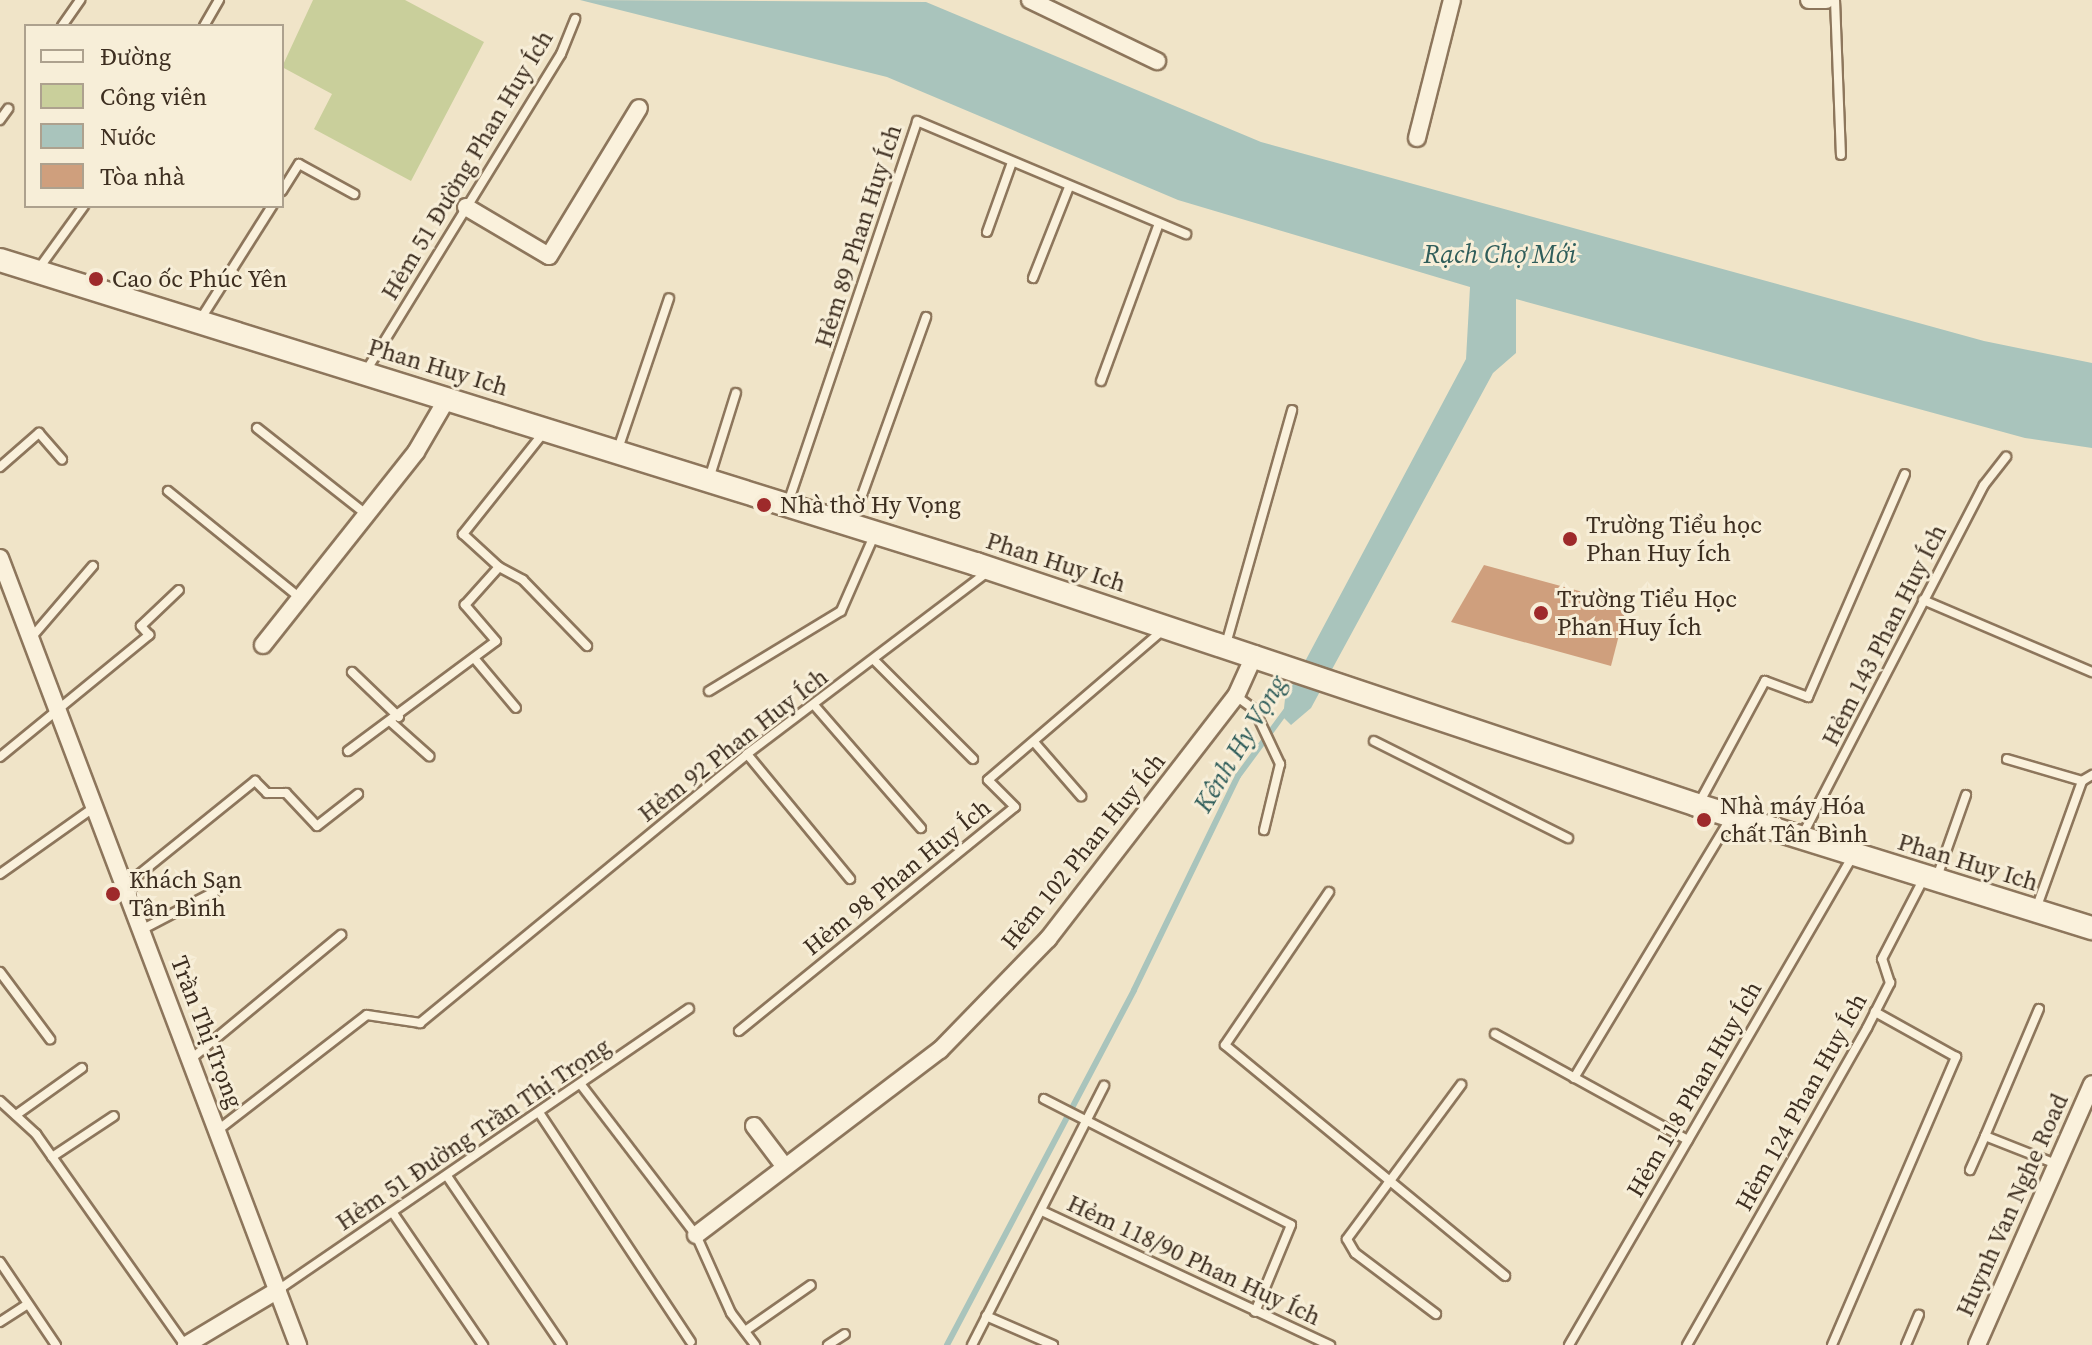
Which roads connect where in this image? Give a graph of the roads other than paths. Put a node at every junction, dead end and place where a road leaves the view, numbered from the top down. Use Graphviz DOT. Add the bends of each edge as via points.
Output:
graph roads {
  1 [pos="80,0"];
  2 [pos="219,0"];
  3 [pos="1030,0"];
  4 [pos="1452,0"];
  5 [pos="1809,0"];
  6 [pos="1826,0"];
  7 [pos="1835,0"];
  8 [pos="575,19"];
  9 [pos="63,24"];
  10 [pos="205,24"];
  11 [pos="1157,61"];
  12 [pos="639,108"];
  13 [pos="8,109"];
  14 [pos="0,120"];
  15 [pos="1417,138"];
  16 [pos="1841,155"];
  17 [pos="1012,162"];
  18 [pos="1069,187"];
  19 [pos="284,188"];
  20 [pos="354,194"];
  21 [pos="466,207"];
  22 [pos="83,208"];
  23 [pos="271,208"];
  24 [pos="1158,226"];
  25 [pos="987,232"];
  26 [pos="1186,234"];
  27 [pos="0,260"];
  28 [pos="37,272"];
  29 [pos="1033,278"];
  30 [pos="669,298"];
  31 [pos="926,317"];
  32 [pos="199,321"];
  33 [pos="366,372"];
  34 [pos="1101,381"];
  35 [pos="736,393"];
  36 [pos="448,397"];
  37 [pos="1292,410"];
  38 [pos="257,428"];
  39 [pos="547,428"];
  40 [pos="617,450"];
  41 [pos="2006,457"];
  42 [pos="62,459"];
  43 [pos="0,467"];
  44 [pos="1905,474"];
  45 [pos="709,479"];
  46 [pos="168,491"];
  47 [pos="788,504"];
  48 [pos="366,514"];
  49 [pos="852,524"];
  50 [pos="875,532"];
  51 [pos="0,558"];
  52 [pos="93,566"];
  53 [pos="499,567"];
  54 [pos="991,569"];
  55 [pos="179,590"];
  56 [pos="300,598"];
  57 [pos="1923,600"];
  58 [pos="1168,626"];
  59 [pos="31,639"];
  60 [pos="263,645"];
  61 [pos="1226,645"];
  62 [pos="587,646"];
  63 [pos="1261,656"];
  64 [pos="474,658"];
  65 [pos="874,660"];
  66 [pos="352,672"];
  67 [pos="2092,672"];
  68 [pos="709,691"];
  69 [pos="1236,696"];
  70 [pos="814,705"];
  71 [pos="516,708"];
  72 [pos="57,715"];
  73 [pos="396,720"];
  74 [pos="1374,741"];
  75 [pos="1034,742"];
  76 [pos="348,751"];
  77 [pos="747,754"];
  78 [pos="429,756"];
  79 [pos="0,757"];
  80 [pos="973,759"];
  81 [pos="2007,759"];
  82 [pos="2092,775"];
  83 [pos="2082,781"];
  84 [pos="358,794"];
  85 [pos="1966,795"];
  86 [pos="1081,796"];
  87 [pos="1697,805"];
  88 [pos="96,806"];
  89 [pos="1732,815"];
  90 [pos="921,828"];
  91 [pos="1264,830"];
  92 [pos="1803,834"];
  93 [pos="1568,838"];
  94 [pos="1855,854"];
  95 [pos="0,874"];
  96 [pos="1931,877"];
  97 [pos="850,879"];
  98 [pos="126,885"];
  99 [pos="216,891"];
  100 [pos="1329,892"];
  101 [pos="2036,910"];
  102 [pos="2092,928"];
  103 [pos="143,929"];
  104 [pos="341,935"];
  105 [pos="0,972"];
  106 [pos="689,1009"];
  107 [pos="2039,1009"];
  108 [pos="1875,1012"];
  109 [pos="739,1031"];
  110 [pos="1495,1034"];
  111 [pos="50,1039"];
  112 [pos="191,1059"];
  113 [pos="82,1068"];
  114 [pos="1574,1078"];
  115 [pos="2092,1084"];
  116 [pos="1461,1085"];
  117 [pos="582,1086"];
  118 [pos="1104,1086"];
  119 [pos="1044,1099"];
  120 [pos="0,1101"];
  121 [pos="540,1114"];
  122 [pos="16,1115"];
  123 [pos="114,1116"];
  124 [pos="1085,1122"];
  125 [pos="754,1126"];
  126 [pos="218,1130"];
  127 [pos="1985,1136"];
  128 [pos="1688,1140"];
  129 [pos="52,1157"];
  130 [pos="2056,1164"];
  131 [pos="785,1167"];
  132 [pos="1970,1170"];
  133 [pos="447,1176"];
  134 [pos="1392,1180"];
  135 [pos="1042,1211"];
  136 [pos="393,1213"];
  137 [pos="696,1235"];
  138 [pos="0,1262"];
  139 [pos="1505,1276"];
  140 [pos="811,1285"];
  141 [pos="278,1290"];
  142 [pos="28,1304"];
  143 [pos="1255,1312"];
  144 [pos="1436,1314"];
  145 [pos="1919,1315"];
  146 [pos="986,1316"];
  147 [pos="0,1322"];
  148 [pos="745,1331"];
  149 [pos="845,1334"];
  150 [pos="691,1342"];
  151 [pos="56,1345"];
  152 [pos="186,1345"];
  153 [pos="298,1345"];
  154 [pos="483,1345"];
  155 [pos="562,1345"];
  156 [pos="755,1345"];
  157 [pos="828,1345"];
  158 [pos="972,1345"];
  159 [pos="1053,1345"];
  160 [pos="1330,1345"];
  161 [pos="1569,1345"];
  162 [pos="1687,1345"];
  163 [pos="1832,1345"];
  164 [pos="1906,1345"];
  165 [pos="1977,1345"];
  1 -- 9 [label="lane"];
  2 -- 10 [label="lane"];
  3 -- 11 [label="street"];
  4 -- 15 [label="street"];
  5 -- 6 [label="street"];
  7 -- 16 [label="lane"];
  8 -- 21 [label="lane, Hẻm 51 Đường Phan Huy Ích" via="561,54"];
  12 -- 21 [label="street" via="549,256"];
  13 -- 14 [label="lane"];
  17 -- 18 [label="lane, Hẻm 89 Phan Huy Ích"];
  17 -- 25 [label="lane"];
  17 -- 47 [label="lane, Hẻm 89 Phan Huy Ích" via="917,121"];
  18 -- 24 [label="lane, Hẻm 89 Phan Huy Ích"];
  18 -- 29 [label="lane"];
  19 -- 20 [label="lane" via="299,164"];
  21 -- 33 [label="lane, Hẻm 51 Đường Phan Huy Ích"];
  22 -- 28 [label="lane"];
  23 -- 32 [label="lane"];
  24 -- 26 [label="lane, Hẻm 89 Phan Huy Ích"];
  24 -- 34 [label="lane"];
  27 -- 28 [label="main road, Phan Huy Ich"];
  28 -- 32 [label="main road, Phan Huy Ich"];
  30 -- 40 [label="lane"];
  31 -- 49 [label="lane"];
  32 -- 33 [label="main road, Phan Huy Ich"];
  33 -- 36 [label="main road, Phan Huy Ich"];
  35 -- 45 [label="lane"];
  36 -- 39 [label="main road, Phan Huy Ich"];
  36 -- 48 [label="street" via="416,452"];
  37 -- 61 [label="lane"];
  38 -- 48 [label="lane"];
  39 -- 40 [label="main road, Phan Huy Ich"];
  39 -- 53 [label="lane" via="463,534"];
  40 -- 45 [label="main road, Phan Huy Ich"];
  41 -- 57 [label="lane, Hẻm 143 Phan Huy Ích" via="1984,485"];
  42 -- 43 [label="lane" via="39,433"];
  44 -- 87 [label="lane" via="1808,697 1765,681"];
  45 -- 47 [label="main road, Phan Huy Ich"];
  46 -- 56 [label="lane"];
  47 -- 49 [label="main road, Phan Huy Ich"];
  48 -- 56 [label="street"];
  49 -- 50 [label="main road, Phan Huy Ich"];
  50 -- 54 [label="main road, Phan Huy Ich"];
  50 -- 68 [label="lane" via="841,611"];
  51 -- 59 [label="street, Trần Thị Trọng"];
  52 -- 59 [label="lane"];
  53 -- 62 [label="lane" via="523,580"];
  53 -- 64 [label="lane" via="465,605 496,641"];
  54 -- 58 [label="main road, Phan Huy Ich"];
  54 -- 65 [label="lane, Hẻm 92 Phan Huy Ích"];
  55 -- 72 [label="lane" via="141,626 149,635"];
  56 -- 60 [label="street"];
  57 -- 67 [label="lane"];
  57 -- 92 [label="lane, Hẻm 143 Phan Huy Ích"];
  58 -- 61 [label="main road, Phan Huy Ich"];
  58 -- 75 [label="lane, Hẻm 98 Phan Huy Ích"];
  59 -- 72 [label="street, Trần Thị Trọng"];
  61 -- 63 [label="main road, Phan Huy Ich"];
  63 -- 69 [label="street, Hẻm 102 Phan Huy Ích"];
  63 -- 87 [label="main road, Phan Huy Ich"];
  64 -- 71 [label="lane"];
  64 -- 73 [label="lane"];
  65 -- 70 [label="lane, Hẻm 92 Phan Huy Ích"];
  65 -- 80 [label="lane"];
  66 -- 73 [label="lane"];
  69 -- 91 [label="lane" via="1254,709 1280,764"];
  69 -- 131 [label="street, Hẻm 102 Phan Huy Ích" via="1048,939 940,1050"];
  70 -- 77 [label="lane, Hẻm 92 Phan Huy Ích"];
  70 -- 90 [label="lane"];
  72 -- 79 [label="lane"];
  72 -- 88 [label="street, Trần Thị Trọng"];
  73 -- 76 [label="lane"];
  73 -- 78 [label="lane"];
  74 -- 93 [label="lane"];
  75 -- 86 [label="lane"];
  75 -- 109 [label="lane, Hẻm 98 Phan Huy Ích" via="988,780 1015,807"];
  77 -- 97 [label="lane"];
  77 -- 126 [label="lane, Hẻm 92 Phan Huy Ích" via="420,1023 367,1015"];
  81 -- 83 [label="lane"];
  82 -- 83 [label="lane"];
  83 -- 101 [label="lane"];
  84 -- 98 [label="lane" via="317,826 286,793 267,793 255,781"];
  85 -- 96 [label="lane, Hẻm 124 Phan Huy Ích"];
  87 -- 89 [label="main road, Phan Huy Ich"];
  88 -- 95 [label="lane"];
  88 -- 98 [label="street, Trần Thị Trọng"];
  89 -- 92 [label="main road, Phan Huy Ich"];
  89 -- 114 [label="lane"];
  92 -- 94 [label="main road, Phan Huy Ich"];
  94 -- 96 [label="main road, Phan Huy Ich"];
  94 -- 128 [label="lane, Hẻm 118 Phan Huy Ích"];
  96 -- 101 [label="main road, Phan Huy Ich"];
  96 -- 108 [label="lane, Hẻm 124 Phan Huy Ích" via="1882,959 1890,983"];
  98 -- 103 [label="street, Trần Thị Trọng"];
  99 -- 103 [label="lane"];
  100 -- 134 [label="lane" via="1225,1045"];
  101 -- 102 [label="main road, Phan Huy Ich"];
  103 -- 112 [label="street, Trần Thị Trọng"];
  104 -- 112 [label="lane"];
  105 -- 111 [label="lane"];
  106 -- 117 [label="lane, Hẻm 51 Đường Trần Thị Trọng"];
  107 -- 127 [label="lane"];
  108 -- 162 [label="lane, Hẻm 124 Phan Huy Ích"];
  108 -- 163 [label="lane" via="1956,1057"];
  110 -- 114 [label="lane"];
  112 -- 126 [label="street, Trần Thị Trọng"];
  113 -- 122 [label="lane"];
  114 -- 128 [label="lane"];
  115 -- 130 [label="street, Huynh Van Nghe Road"];
  116 -- 134 [label="lane"];
  117 -- 121 [label="lane, Hẻm 51 Đường Trần Thị Trọng"];
  117 -- 137 [label="lane"];
  118 -- 124 [label="lane"];
  119 -- 124 [label="lane"];
  120 -- 122 [label="lane"];
  121 -- 133 [label="lane, Hẻm 51 Đường Trần Thị Trọng"];
  121 -- 150 [label="lane"];
  122 -- 129 [label="lane"];
  123 -- 129 [label="lane"];
  124 -- 135 [label="lane"];
  124 -- 143 [label="lane" via="1291,1225"];
  125 -- 131 [label="street"];
  126 -- 141 [label="street, Trần Thị Trọng"];
  127 -- 130 [label="lane"];
  127 -- 132 [label="lane"];
  128 -- 161 [label="lane, Hẻm 118 Phan Huy Ích"];
  129 -- 152 [label="lane"];
  130 -- 165 [label="street, Huynh Van Nghe Road"];
  131 -- 137 [label="street, Hẻm 102 Phan Huy Ích"];
  133 -- 136 [label="lane, Hẻm 51 Đường Trần Thị Trọng"];
  133 -- 155 [label="lane"];
  134 -- 139 [label="lane"];
  134 -- 144 [label="lane" via="1347,1239 1355,1253"];
  135 -- 143 [label="lane, Hẻm 118/90 Phan Huy Ích"];
  135 -- 146 [label="lane"];
  136 -- 141 [label="lane, Hẻm 51 Đường Trần Thị Trọng"];
  136 -- 154 [label="lane"];
  137 -- 148 [label="lane" via="731,1313"];
  138 -- 142 [label="lane"];
  140 -- 148 [label="lane"];
  141 -- 152 [label="street"];
  141 -- 153 [label="street, Trần Thị Trọng"];
  142 -- 147 [label="lane"];
  142 -- 151 [label="lane"];
  143 -- 160 [label="lane, Hẻm 118/90 Phan Huy Ích"];
  145 -- 164 [label="lane"];
  146 -- 158 [label="lane"];
  146 -- 159 [label="lane"];
  148 -- 156 [label="lane"];
  149 -- 157 [label="lane"];
}
